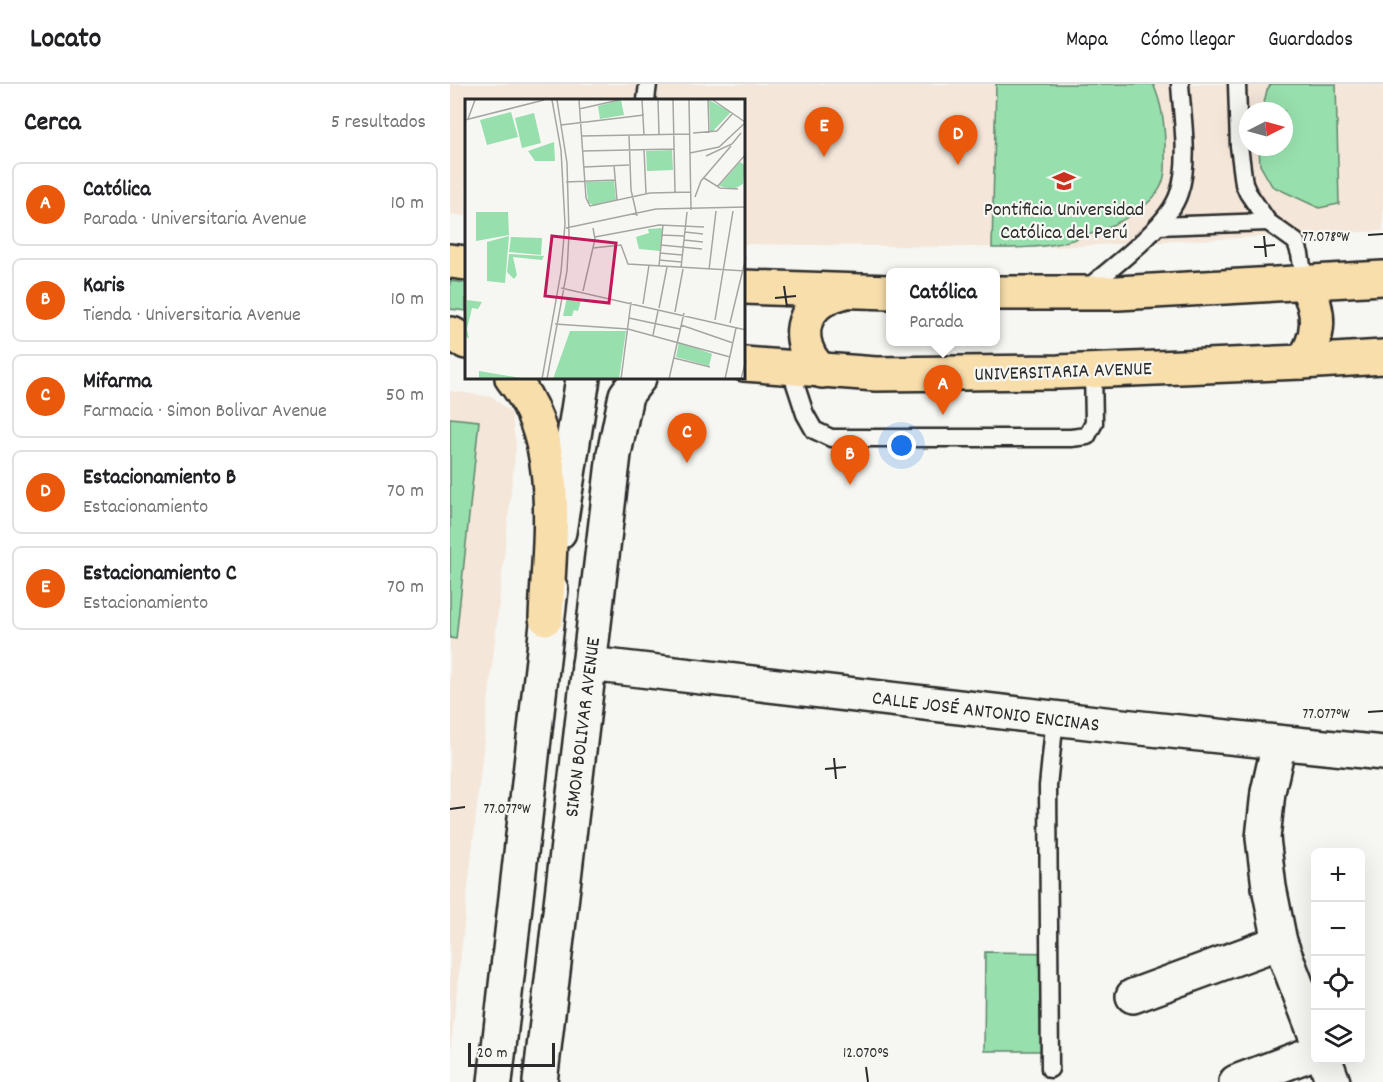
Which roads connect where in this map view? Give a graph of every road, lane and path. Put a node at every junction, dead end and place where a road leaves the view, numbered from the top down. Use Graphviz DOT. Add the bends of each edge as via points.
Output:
graph roads {
  1 [pos="648,84"];
  2 [pos="1180,84"];
  3 [pos="1237,84"];
  4 [pos="646,99"];
  5 [pos="1268,222"];
  6 [pos="1158,226"];
  7 [pos="450,261"];
  8 [pos="465,263"];
  9 [pos="1383,278"];
  10 [pos="1305,284"];
  11 [pos="746,287"];
  12 [pos="846,291"];
  13 [pos="886,292"];
  14 [pos="1000,293"];
  15 [pos="1081,293"];
  16 [pos="1383,357"];
  17 [pos="1302,363"];
  18 [pos="746,364"];
  19 [pos="790,368"];
  20 [pos="822,371"];
  21 [pos="1093,371"];
  22 [pos="513,380"];
  23 [pos="583,380"];
  24 [pos="637,380"];
  25 [pos="546,618"];
  26 [pos="589,664"];
  27 [pos="1055,718"];
  28 [pos="534,727"];
  29 [pos="581,731"];
  30 [pos="1279,743"];
  31 [pos="1383,753"];
  32 [pos="1280,942"];
  33 [pos="1133,996"];
  34 [pos="1311,1023"];
  35 [pos="1311,1054"];
  36 [pos="1326,1064"];
  37 [pos="1050,1069"];
  38 [pos="496,1072"];
  39 [pos="541,1075"];
  40 [pos="1236,1082"];
  41 [pos="1333,1082"];
  1 -- 4 [label="lane"];
  2 -- 6 [label="lane" via="1182,182 1179,196"];
  3 -- 5 [label="lane" via="1241,173 1248,193"];
  5 -- 6 [label="lane"];
  5 -- 10 [label="lane" via="1296,243"];
  6 -- 15 [label="lane"];
  7 -- 8 [label="main road"];
  9 -- 10 [label="main road"];
  10 -- 15 [label="main road"];
  10 -- 17 [label="main road" via="1317,310 1318,326"];
  11 -- 12 [label="main road"];
  12 -- 13 [label="main road"];
  12 -- 20 [label="main road" via="821,300 804,326 807,352"];
  14 -- 15 [label="main road"];
  16 -- 17 [label="main road, UNIVERSITARIA AVENUE"];
  17 -- 21 [label="main road, UNIVERSITARIA AVENUE"];
  18 -- 19 [label="main road, UNIVERSITARIA AVENUE"];
  19 -- 20 [label="main road, UNIVERSITARIA AVENUE"];
  19 -- 21 [label="lane" via="814,430 831,438 1087,436 1094,423"];
  20 -- 21 [label="main road, UNIVERSITARIA AVENUE"];
  22 -- 25 [label="main road" via="539,429 547,463"];
  23 -- 25 [label="main road"];
  24 -- 26 [label="main road, SIMON BOLIVAR AVENUE" via="626,395 616,444"];
  25 -- 28 [label="main road"];
  26 -- 27 [label="main road, CALLE JOSÉ ANTONIO ENCINAS"];
  26 -- 29 [label="main road, SIMON BOLIVAR AVENUE"];
  27 -- 30 [label="main road, CALLE JOSÉ ANTONIO ENCINAS"];
  27 -- 37 [label="lane" via="1048,786"];
  28 -- 29 [label="main road"];
  28 -- 38 [label="main road"];
  29 -- 39 [label="main road, SIMON BOLIVAR AVENUE"];
  30 -- 31 [label="main road, CALLE JOSÉ ANTONIO ENCINAS"];
  30 -- 32 [label="main road" via="1263,838"];
  32 -- 33 [label="main road"];
  32 -- 34 [label="main road"];
  35 -- 40 [label="main road"];
  36 -- 41 [label="main road"];
  38 -- 39 [label="main road"];
}
